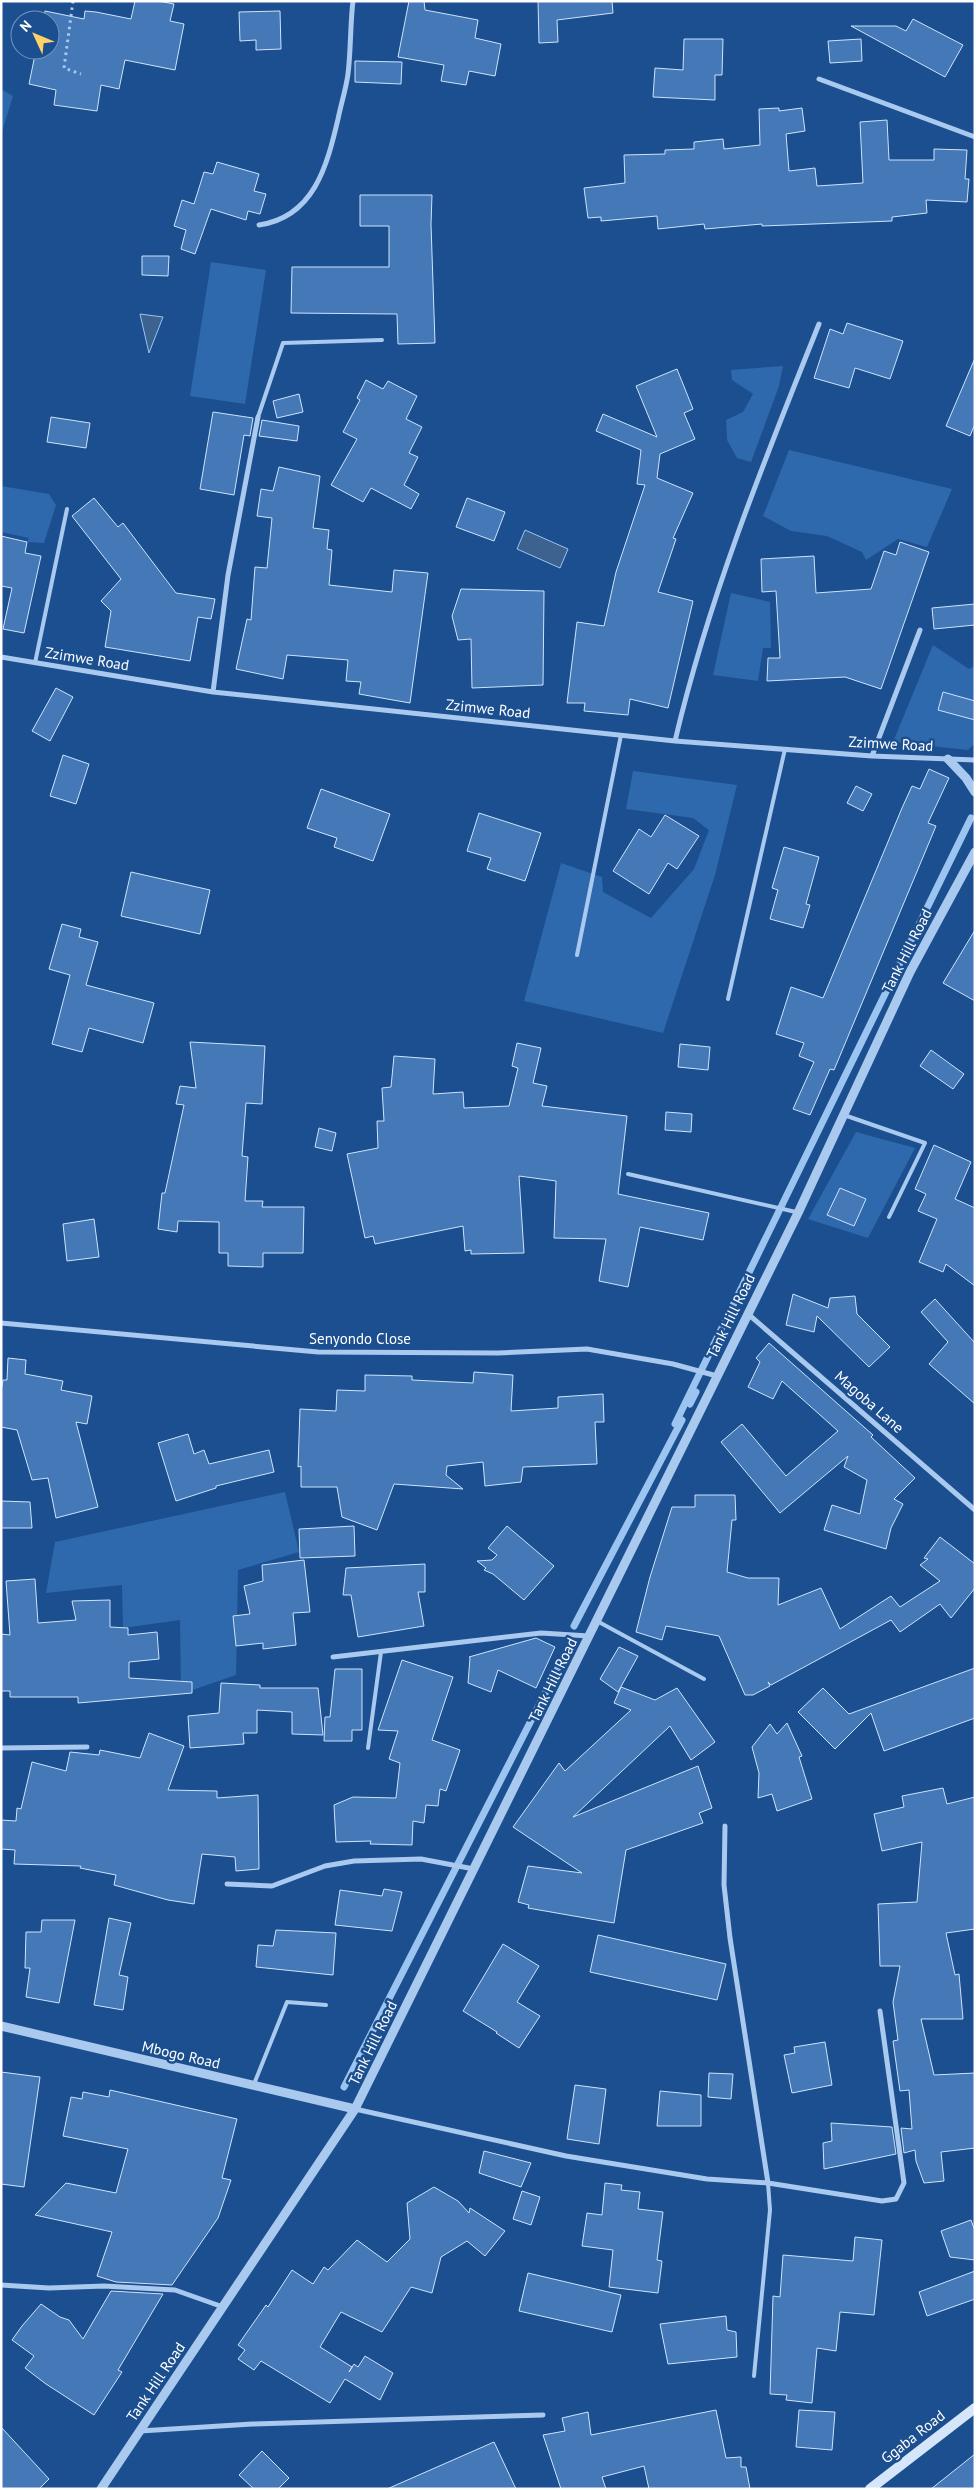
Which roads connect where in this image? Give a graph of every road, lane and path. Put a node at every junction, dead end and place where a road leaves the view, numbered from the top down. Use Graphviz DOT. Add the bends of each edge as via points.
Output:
graph roads {
  1 [pos="73,1"];
  2 [pos="353,1"];
  3 [pos="81,74"];
  4 [pos="819,79"];
  5 [pos="975,137"];
  6 [pos="259,226"];
  7 [pos="820,324"];
  8 [pos="382,340"];
  9 [pos="258,417"];
  10 [pos="67,509"];
  11 [pos="920,630"];
  12 [pos="1,657"];
  13 [pos="35,663"];
  14 [pos="213,692"];
  15 [pos="621,735"];
  16 [pos="675,741"];
  17 [pos="785,749"];
  18 [pos="872,756"];
  19 [pos="948,759"];
  20 [pos="975,760"];
  21 [pos="975,792"];
  22 [pos="975,852"];
  23 [pos="577,955"];
  24 [pos="728,999"];
  25 [pos="844,1115"];
  26 [pos="628,1174"];
  27 [pos="798,1213"];
  28 [pos="889,1217"];
  29 [pos="747,1314"];
  30 [pos="1,1323"];
  31 [pos="717,1376"];
  32 [pos="975,1510"];
  33 [pos="597,1621"];
  34 [pos="590,1636"];
  35 [pos="381,1652"];
  36 [pos="333,1657"];
  37 [pos="704,1679"];
  38 [pos="87,1747"];
  39 [pos="1,1748"];
  40 [pos="368,1748"];
  41 [pos="725,1826"];
  42 [pos="474,1869"];
  43 [pos="227,1884"];
  44 [pos="326,2005"];
  45 [pos="880,2011"];
  46 [pos="1,2026"];
  47 [pos="253,2086"];
  48 [pos="355,2109"];
  49 [pos="768,2183"];
  50 [pos="1,2285"];
  51 [pos="223,2308"];
  52 [pos="754,2376"];
  53 [pos="975,2408"];
  54 [pos="543,2416"];
  55 [pos="140,2431"];
  56 [pos="101,2489"];
  57 [pos="870,2489"];
  1 -- 3 [label="path" via="64,68"];
  2 -- 6 [label="street" via="348,75 323,175 295,210 274,223"];
  4 -- 5 [label="street"];
  7 -- 16 [label="street" via="754,486 714,598"];
  8 -- 9 [label="lane" via="283,343"];
  9 -- 14 [label="street" via="228,575"];
  10 -- 13 [label="lane"];
  11 -- 18 [label="street"];
  12 -- 13 [label="street, Zzimwe Road"];
  13 -- 14 [label="street, Zzimwe Road"];
  14 -- 15 [label="street, Zzimwe Road"];
  15 -- 16 [label="street, Zzimwe Road"];
  15 -- 23 [label="lane"];
  16 -- 17 [label="street, Zzimwe Road"];
  17 -- 18 [label="street, Zzimwe Road"];
  17 -- 24 [label="lane"];
  18 -- 19 [label="street, Zzimwe Road"];
  19 -- 20 [label="street, Zzimwe Road"];
  19 -- 21 [label="street"];
  22 -- 25 [label="street, Tank Hill Road" via="910,972"];
  25 -- 27 [label="street, Tank Hill Road"];
  25 -- 28 [label="lane" via="925,1144"];
  26 -- 27 [label="lane"];
  27 -- 29 [label="street, Tank Hill Road"];
  29 -- 31 [label="street, Tank Hill Road"];
  29 -- 32 [label="street, Magoba Lane"];
  30 -- 31 [label="street, Senyondo Close" via="318,1352 498,1353 587,1349 673,1364"];
  31 -- 33 [label="street, Tank Hill Road"];
  33 -- 34 [label="street, Tank Hill Road"];
  33 -- 37 [label="lane"];
  34 -- 35 [label="street" via="541,1633"];
  34 -- 42 [label="street, Tank Hill Road"];
  35 -- 36 [label="street"];
  35 -- 40 [label="lane"];
  38 -- 39 [label="street"];
  41 -- 49 [label="street" via="724,1885 729,1929"];
  42 -- 43 [label="street" via="421,1859 354,1861 325,1866 272,1886"];
  42 -- 48 [label="street, Tank Hill Road"];
  44 -- 47 [label="lane" via="286,2002"];
  45 -- 49 [label="street" via="904,2183 896,2199 882,2201"];
  46 -- 47 [label="street, Mbogo Road"];
  47 -- 48 [label="street, Mbogo Road"];
  48 -- 49 [label="street" via="566,2156 707,2179"];
  48 -- 51 [label="street, Tank Hill Road"];
  49 -- 52 [label="lane" via="770,2210"];
  50 -- 51 [label="street" via="175,2290"];
  51 -- 55 [label="street, Tank Hill Road"];
  53 -- 57 [label="main road, Ggaba Road"];
  54 -- 55 [label="street" via="252,2424"];
  55 -- 56 [label="street, Tank Hill Road"];
}
